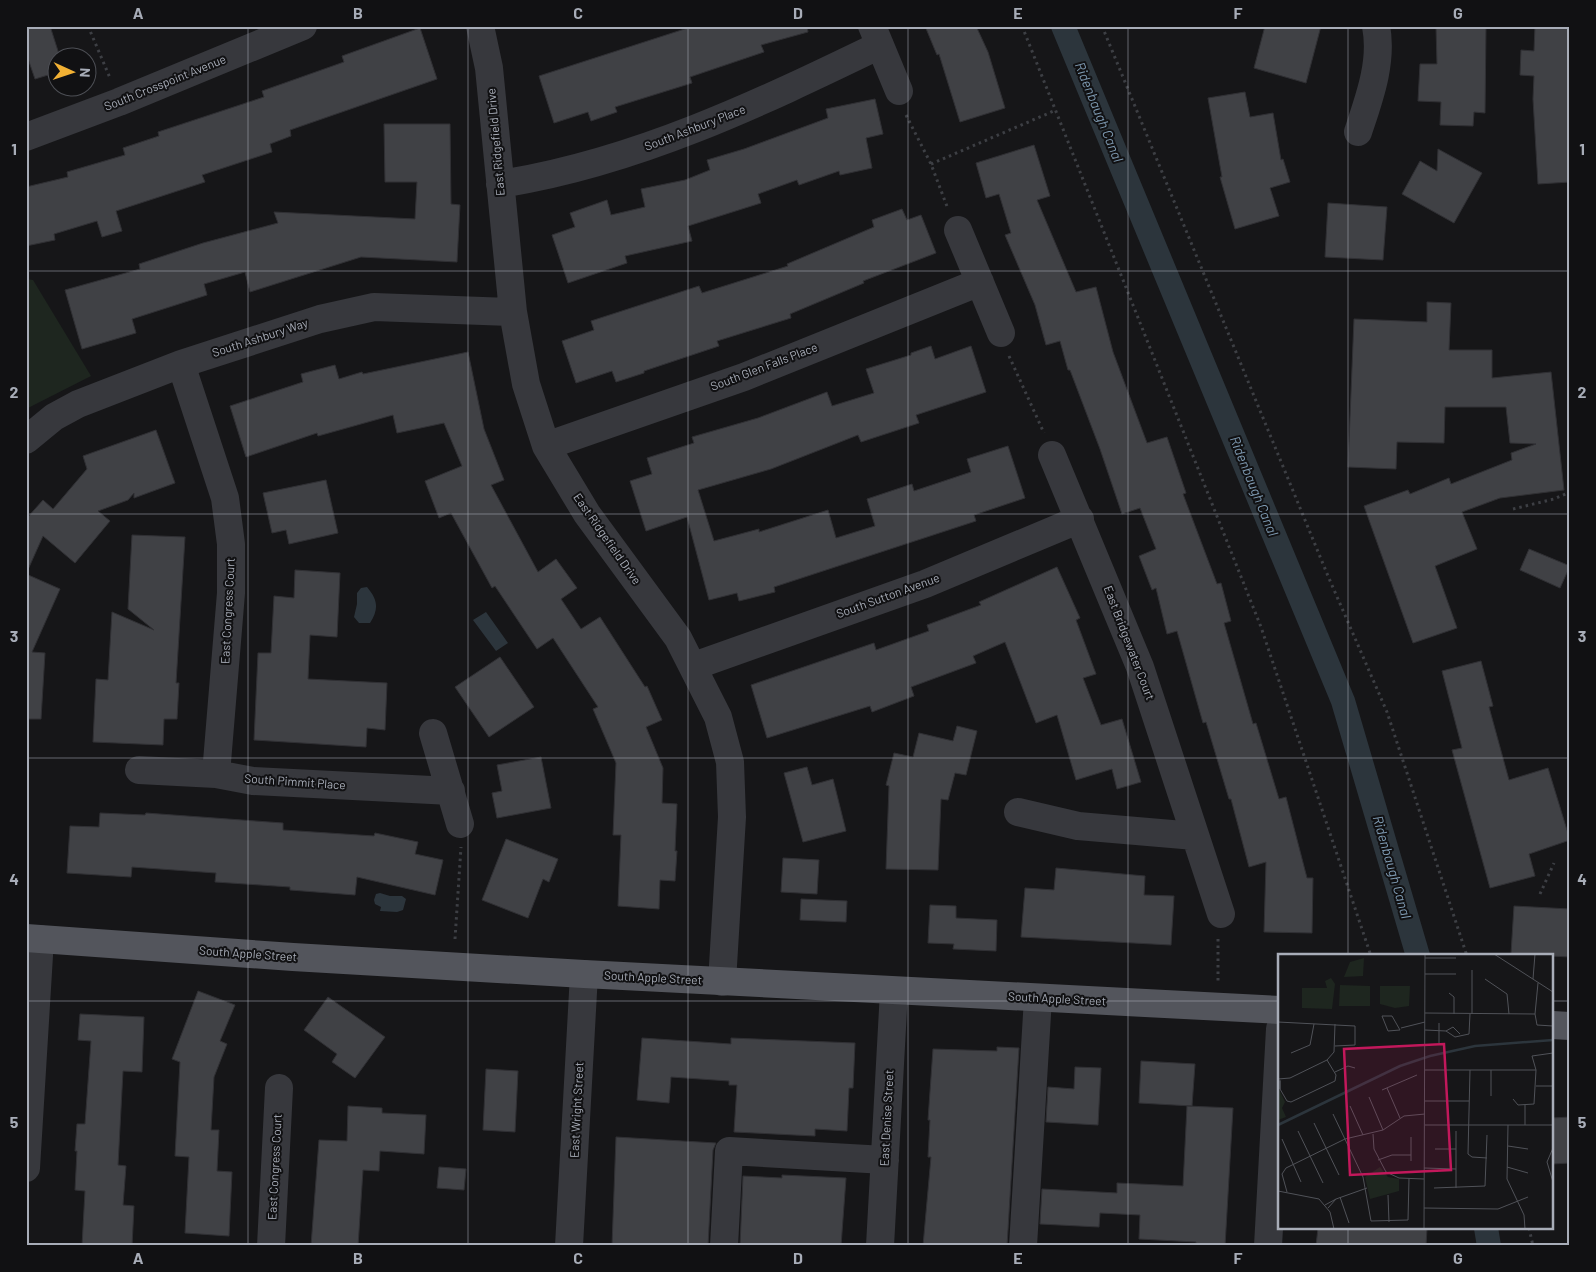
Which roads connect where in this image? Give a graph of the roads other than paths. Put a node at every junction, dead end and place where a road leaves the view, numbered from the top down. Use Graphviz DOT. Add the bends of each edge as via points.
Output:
graph roads {
  1 [pos="304,26"];
  2 [pos="480,26"];
  3 [pos="1376,26"];
  4 [pos="876,36"];
  5 [pos="902,102"];
  6 [pos="1358,132"];
  7 [pos="26,137"];
  8 [pos="500,184"];
  9 [pos="954,223"];
  10 [pos="980,282"];
  11 [pos="513,312"];
  12 [pos="1004,342"];
  13 [pos="181,364"];
  14 [pos="26,440"];
  15 [pos="546,446"];
  16 [pos="1049,446"];
  17 [pos="1080,519"];
  18 [pos="694,666"];
  19 [pos="433,733"];
  20 [pos="139,770"];
  21 [pos="216,774"];
  22 [pos="451,791"];
  23 [pos="1018,812"];
  24 [pos="460,824"];
  25 [pos="1195,836"];
  26 [pos="1219,923"];
  27 [pos="33,938"];
  28 [pos="584,974"];
  29 [pos="722,982"];
  30 [pos="894,991"];
  31 [pos="1038,998"];
  32 [pos="1278,1010"];
  33 [pos="1554,1026"];
  34 [pos="1570,1026"];
  35 [pos="1278,1064"];
  36 [pos="279,1088"];
  37 [pos="885,1160"];
  38 [pos="26,1168"];
  39 [pos="271,1246"];
  40 [pos="569,1246"];
  41 [pos="724,1246"];
  42 [pos="880,1246"];
  43 [pos="1024,1246"];
  44 [pos="1268,1246"];
  1 -- 7 [label="street, South Crosspoint Avenue"];
  2 -- 8 [label="street, East Ridgefield Drive" via="489,68"];
  3 -- 6 [label="street" via="1378,38 1373,85"];
  4 -- 5 [label="street, South Ashbury Place"];
  4 -- 8 [label="street, South Ashbury Place" via="768,99 618,157 550,176"];
  8 -- 11 [label="street, East Ridgefield Drive"];
  9 -- 10 [label="street"];
  10 -- 12 [label="street"];
  10 -- 15 [label="street, South Glen Falls Place" via="744,376"];
  11 -- 13 [label="street, South Ashbury Way" via="374,307 320,319"];
  11 -- 15 [label="street, East Ridgefield Drive" via="526,384"];
  13 -- 14 [label="street, South Ashbury Way" via="78,404 54,417"];
  13 -- 21 [label="street, East Congress Court" via="225,498 231,544 231,592"];
  15 -- 18 [label="street, East Ridgefield Drive" via="587,514 678,638"];
  16 -- 17 [label="street, East Bridgewater Court"];
  17 -- 18 [label="street, South Sutton Avenue" via="925,584"];
  17 -- 25 [label="street, East Bridgewater Court" via="1140,667"];
  18 -- 29 [label="street, East Ridgefield Drive" via="718,717 730,762 732,817"];
  19 -- 22 [label="street"];
  20 -- 21 [label="street, South Pimmit Place"];
  21 -- 22 [label="street, South Pimmit Place" via="253,781"];
  22 -- 24 [label="street"];
  23 -- 25 [label="street" via="1078,826"];
  25 -- 26 [label="street, East Bridgewater Court"];
  27 -- 28 [label="main road, South Apple Street" via="293,958"];
  27 -- 38 [label="street"];
  28 -- 29 [label="main road, South Apple Street"];
  28 -- 40 [label="street, East Wright Street"];
  29 -- 30 [label="main road, South Apple Street"];
  30 -- 31 [label="main road, South Apple Street"];
  30 -- 37 [label="street, East Denise Street"];
  31 -- 32 [label="main road, South Apple Street"];
  31 -- 43 [label="street"];
  33 -- 34 [label="main road"];
  35 -- 44 [label="street"];
  36 -- 39 [label="street, East Congress Court"];
  37 -- 41 [label="street" via="729,1152"];
  37 -- 42 [label="street, East Denise Street"];
}
